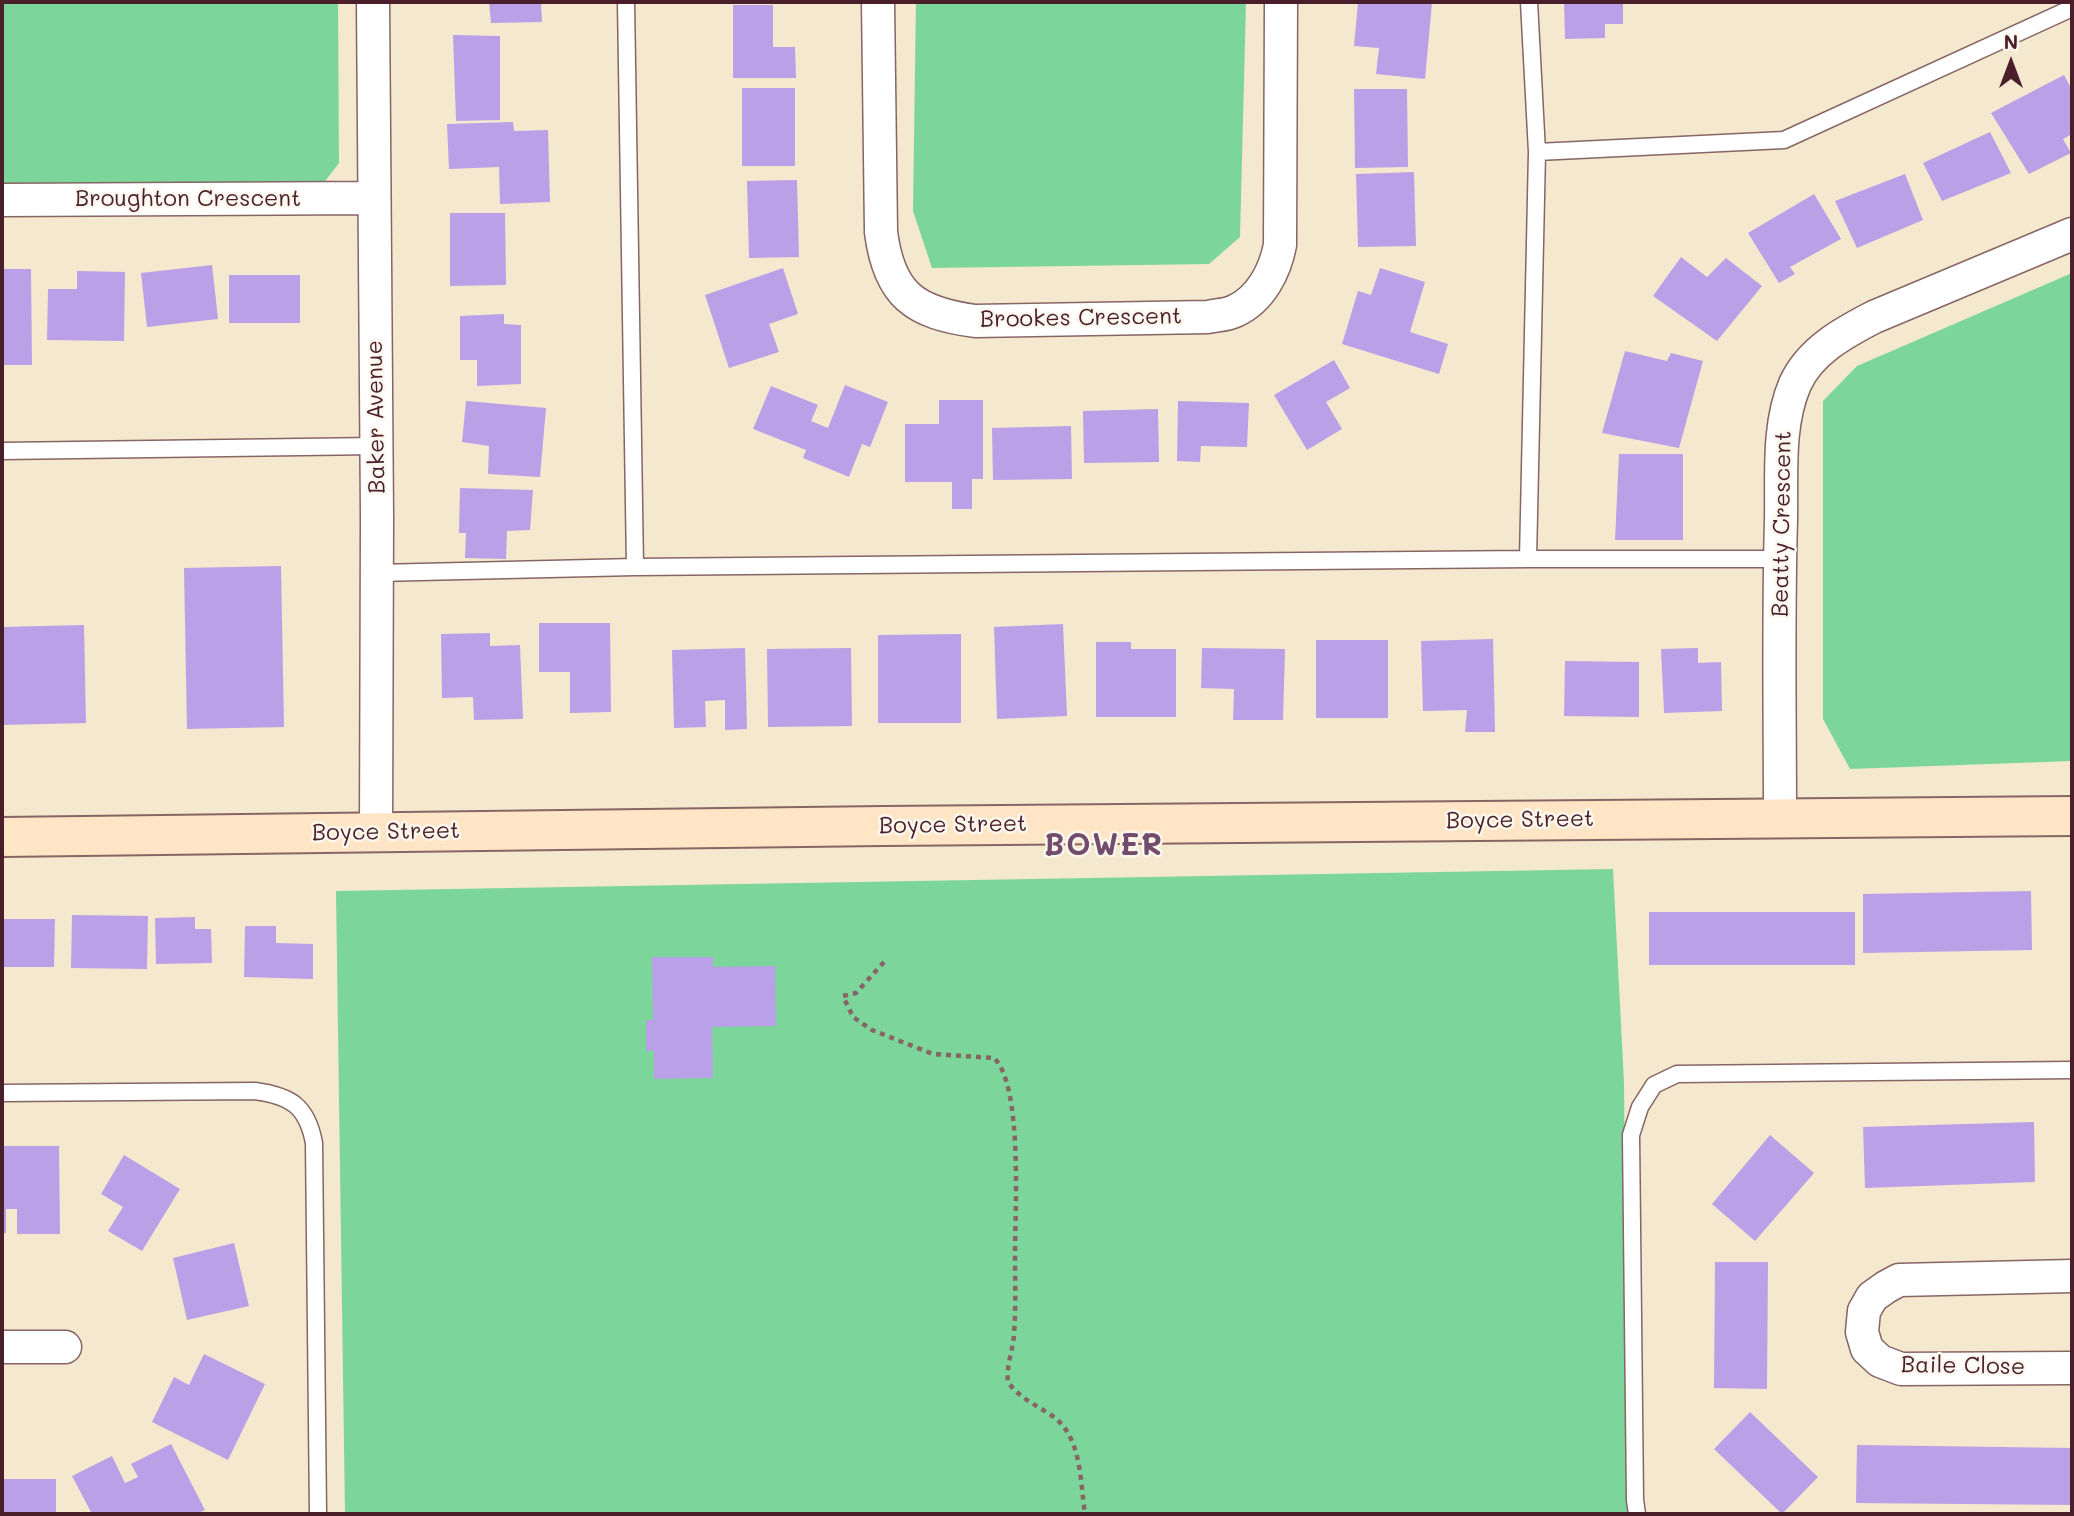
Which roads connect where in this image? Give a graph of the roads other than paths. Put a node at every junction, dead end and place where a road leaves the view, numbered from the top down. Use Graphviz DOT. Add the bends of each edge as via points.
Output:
graph roads {
  1 [pos="373,2"];
  2 [pos="626,2"];
  3 [pos="878,2"];
  4 [pos="1281,2"];
  5 [pos="1529,2"];
  6 [pos="2072,8"];
  7 [pos="1536,152"];
  8 [pos="374,198"];
  9 [pos="2,200"];
  10 [pos="2072,234"];
  11 [pos="376,446"];
  12 [pos="2,451"];
  13 [pos="1528,559"];
  14 [pos="1780,559"];
  15 [pos="635,567"];
  16 [pos="377,573"];
  17 [pos="2072,816"];
  18 [pos="1780,818"];
  19 [pos="376,832"];
  20 [pos="2,837"];
  21 [pos="2072,1070"];
  22 [pos="2,1093"];
  23 [pos="2072,1276"];
  24 [pos="65,1347"];
  25 [pos="2,1348"];
  26 [pos="2072,1368"];
  27 [pos="318,1514"];
  28 [pos="1637,1514"];
  1 -- 8 [label="street, Baker Avenue"];
  2 -- 15 [label="lane"];
  3 -- 4 [label="street, Brookes Crescent" via="881,232 887,262 906,296 926,310 975,321 1208,317 1233,312 1248,303 1271,273 1280,245"];
  5 -- 7 [label="lane"];
  6 -- 7 [label="lane" via="1784,140"];
  7 -- 13 [label="lane"];
  8 -- 9 [label="street, Broughton Crescent"];
  8 -- 11 [label="street, Baker Avenue"];
  10 -- 14 [label="street, Beatty Crescent" via="1874,317 1846,331 1806,365 1786,411"];
  11 -- 12 [label="lane"];
  11 -- 16 [label="street, Baker Avenue"];
  13 -- 14 [label="lane"];
  13 -- 15 [label="lane"];
  14 -- 18 [label="street, Beatty Crescent"];
  15 -- 16 [label="lane"];
  16 -- 19 [label="street, Baker Avenue"];
  17 -- 18 [label="street, Boyce Street"];
  18 -- 19 [label="street, Boyce Street"];
  19 -- 20 [label="street, Boyce Street"];
  21 -- 28 [label="lane" via="1677,1074 1654,1085 1640,1107 1631,1135"];
  22 -- 27 [label="lane" via="255,1091 278,1094 299,1108 310,1123 314,1143"];
  23 -- 26 [label="street, Baile Close" via="1899,1280 1872,1297 1864,1311 1862,1332 1873,1355 1901,1368"];
  24 -- 25 [label="street"];
}
